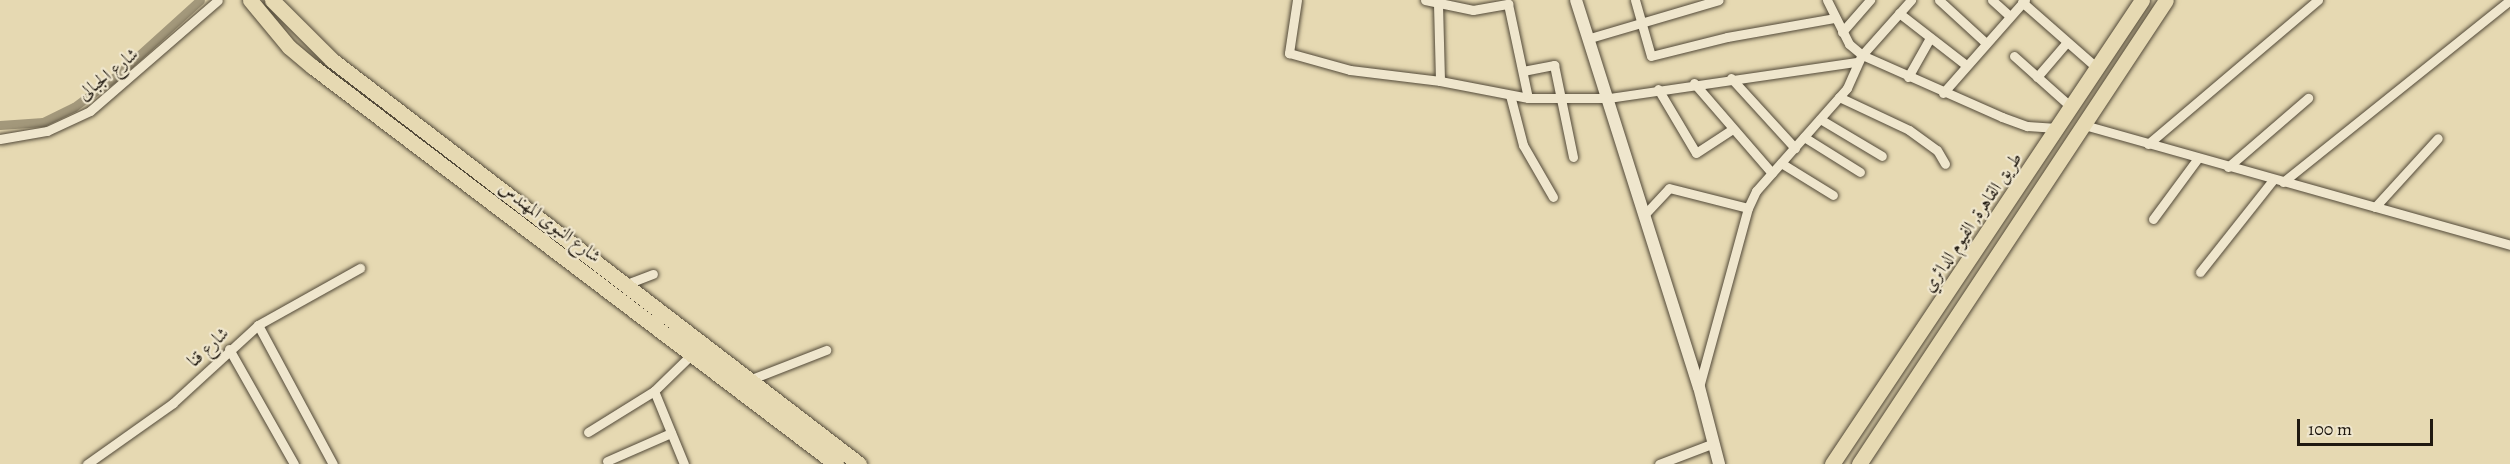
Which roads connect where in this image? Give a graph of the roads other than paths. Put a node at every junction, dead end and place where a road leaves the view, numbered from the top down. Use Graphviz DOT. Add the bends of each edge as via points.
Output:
graph roads {
  1 [pos="218,0"];
  2 [pos="250,0"];
  3 [pos="272,0"];
  4 [pos="1298,0"];
  5 [pos="1425,0"];
  6 [pos="1576,0"];
  7 [pos="1635,0"];
  8 [pos="1719,0"];
  9 [pos="1827,0"];
  10 [pos="1870,0"];
  11 [pos="1911,0"];
  12 [pos="1939,0"];
  13 [pos="1992,0"];
  14 [pos="2142,0"];
  15 [pos="2166,0"];
  16 [pos="2318,0"];
  17 [pos="2510,0"];
  18 [pos="2024,1"];
  19 [pos="1512,2"];
  20 [pos="1438,4"];
  21 [pos="1899,13"];
  22 [pos="2010,16"];
  23 [pos="1835,18"];
  24 [pos="1641,23"];
  25 [pos="1842,32"];
  26 [pos="1590,38"];
  27 [pos="1930,38"];
  28 [pos="2067,42"];
  29 [pos="1986,43"];
  30 [pos="2014,56"];
  31 [pos="1860,58"];
  32 [pos="1966,65"];
  33 [pos="2097,68"];
  34 [pos="1523,71"];
  35 [pos="1908,77"];
  36 [pos="2037,77"];
  37 [pos="1731,78"];
  38 [pos="1440,81"];
  39 [pos="1694,83"];
  40 [pos="1658,89"];
  41 [pos="1943,93"];
  42 [pos="1510,95"];
  43 [pos="1839,97"];
  44 [pos="1528,98"];
  45 [pos="1609,98"];
  46 [pos="2308,98"];
  47 [pos="1560,100"];
  48 [pos="2071,107"];
  49 [pos="1820,119"];
  50 [pos="398,121"];
  51 [pos="2084,125"];
  52 [pos="2057,128"];
  53 [pos="1731,130"];
  54 [pos="418,137"];
  55 [pos="1804,137"];
  56 [pos="2438,138"];
  57 [pos="0,139"];
  58 [pos="2148,144"];
  59 [pos="1795,148"];
  60 [pos="1882,156"];
  61 [pos="1573,157"];
  62 [pos="2198,158"];
  63 [pos="1781,163"];
  64 [pos="1945,164"];
  65 [pos="2228,167"];
  66 [pos="1860,172"];
  67 [pos="1772,173"];
  68 [pos="2278,181"];
  69 [pos="1833,195"];
  70 [pos="1553,197"];
  71 [pos="2374,207"];
  72 [pos="1748,208"];
  73 [pos="1645,214"];
  74 [pos="2152,219"];
  75 [pos="2510,245"];
  76 [pos="360,268"];
  77 [pos="2200,272"];
  78 [pos="653,274"];
  79 [pos="624,285"];
  80 [pos="1940,305"];
  81 [pos="1957,317"];
  82 [pos="258,325"];
  83 [pos="229,349"];
  84 [pos="826,350"];
  85 [pos="692,354"];
  86 [pos="749,380"];
  87 [pos="1699,387"];
  88 [pos="654,391"];
  89 [pos="588,432"];
  90 [pos="671,433"];
  91 [pos="1714,443"];
  92 [pos="607,460"];
  93 [pos="93,462"];
  94 [pos="294,464"];
  95 [pos="333,464"];
  96 [pos="684,464"];
  97 [pos="837,464"];
  98 [pos="859,464"];
  99 [pos="1659,464"];
  100 [pos="1719,464"];
  101 [pos="1832,464"];
  102 [pos="1858,464"];
  1 -- 57 [label="street, شارع الجبالى" via="90,111 46,131"];
  2 -- 50 [label="main road, شارع النبوى المهندس" via="289,46"];
  3 -- 50 [label="main road, شارع النبوى المهندس"];
  4 -- 38 [label="street" via="1289,53 1350,69"];
  5 -- 20 [label="street"];
  6 -- 26 [label="street"];
  7 -- 24 [label="street"];
  8 -- 24 [label="street"];
  9 -- 23 [label="street"];
  10 -- 25 [label="street"];
  11 -- 21 [label="street"];
  12 -- 29 [label="street"];
  13 -- 22 [label="street"];
  14 -- 33 [label="main road, طريق القاهرة, الفيوم الدائري"];
  15 -- 51 [label="main road"];
  16 -- 58 [label="street"];
  17 -- 68 [label="street"];
  18 -- 22 [label="street"];
  18 -- 28 [label="street"];
  19 -- 20 [label="street" via="1473,10"];
  19 -- 34 [label="street"];
  20 -- 38 [label="street"];
  21 -- 27 [label="street"];
  21 -- 31 [label="street"];
  22 -- 29 [label="street"];
  23 -- 24 [label="street" via="1651,56"];
  23 -- 25 [label="street"];
  24 -- 26 [label="street"];
  25 -- 31 [label="street"];
  26 -- 45 [label="street"];
  27 -- 32 [label="street"];
  27 -- 35 [label="street"];
  28 -- 33 [label="street"];
  28 -- 36 [label="street"];
  29 -- 32 [label="street"];
  30 -- 36 [label="street"];
  31 -- 35 [label="street"];
  31 -- 37 [label="street"];
  31 -- 43 [label="street"];
  32 -- 41 [label="street"];
  33 -- 48 [label="main road, طريق القاهرة, الفيوم الدائري"];
  34 -- 44 [label="street"];
  34 -- 47 [label="street" via="1554,65"];
  35 -- 41 [label="street"];
  36 -- 48 [label="street"];
  37 -- 39 [label="street"];
  37 -- 59 [label="street"];
  38 -- 42 [label="street"];
  39 -- 40 [label="street"];
  39 -- 53 [label="street"];
  40 -- 45 [label="street"];
  40 -- 53 [label="street" via="1696,153"];
  41 -- 52 [label="street" via="2027,126"];
  42 -- 44 [label="street"];
  42 -- 70 [label="street" via="1523,145"];
  43 -- 49 [label="street"];
  43 -- 64 [label="street" via="1909,130 1937,150"];
  44 -- 47 [label="street"];
  45 -- 47 [label="street"];
  45 -- 73 [label="street"];
  46 -- 65 [label="street"];
  47 -- 61 [label="street"];
  48 -- 52 [label="main road, طريق القاهرة, الفيوم الدائري"];
  49 -- 55 [label="street"];
  49 -- 60 [label="street"];
  50 -- 54 [label="main road, شارع النبوى المهندس"];
  51 -- 58 [label="street"];
  51 -- 81 [label="main road"];
  52 -- 80 [label="main road, طريق القاهرة, الفيوم الدائري"];
  53 -- 67 [label="street"];
  54 -- 79 [label="main road, شارع النبوى المهندس"];
  54 -- 85 [label="main road, شارع النبوى المهندس"];
  55 -- 59 [label="street"];
  55 -- 66 [label="street"];
  56 -- 71 [label="street"];
  58 -- 62 [label="street"];
  59 -- 63 [label="street"];
  62 -- 65 [label="street"];
  62 -- 74 [label="street"];
  63 -- 67 [label="street"];
  63 -- 69 [label="street"];
  65 -- 68 [label="street"];
  67 -- 72 [label="street"];
  68 -- 71 [label="street"];
  68 -- 77 [label="street"];
  71 -- 75 [label="street"];
  72 -- 73 [label="street" via="1669,188"];
  72 -- 87 [label="street"];
  73 -- 87 [label="street"];
  76 -- 82 [label="street, شارع قنا"];
  78 -- 79 [label="street"];
  79 -- 86 [label="main road, شارع النبوى المهندس"];
  80 -- 81 [label="main road"];
  80 -- 101 [label="main road, طريق القاهرة, الفيوم الدائري"];
  81 -- 102 [label="main road"];
  82 -- 83 [label="street, شارع قنا"];
  82 -- 95 [label="street"];
  83 -- 93 [label="street, شارع قنا" via="173,403"];
  83 -- 94 [label="street"];
  84 -- 86 [label="street"];
  85 -- 88 [label="street" via="674,376"];
  85 -- 97 [label="main road, شارع النبوى المهندس"];
  86 -- 98 [label="main road, شارع النبوى المهندس"];
  87 -- 91 [label="street"];
  88 -- 89 [label="street"];
  88 -- 90 [label="street"];
  90 -- 92 [label="street"];
  90 -- 96 [label="street"];
  91 -- 99 [label="street"];
  91 -- 100 [label="street"];
}
